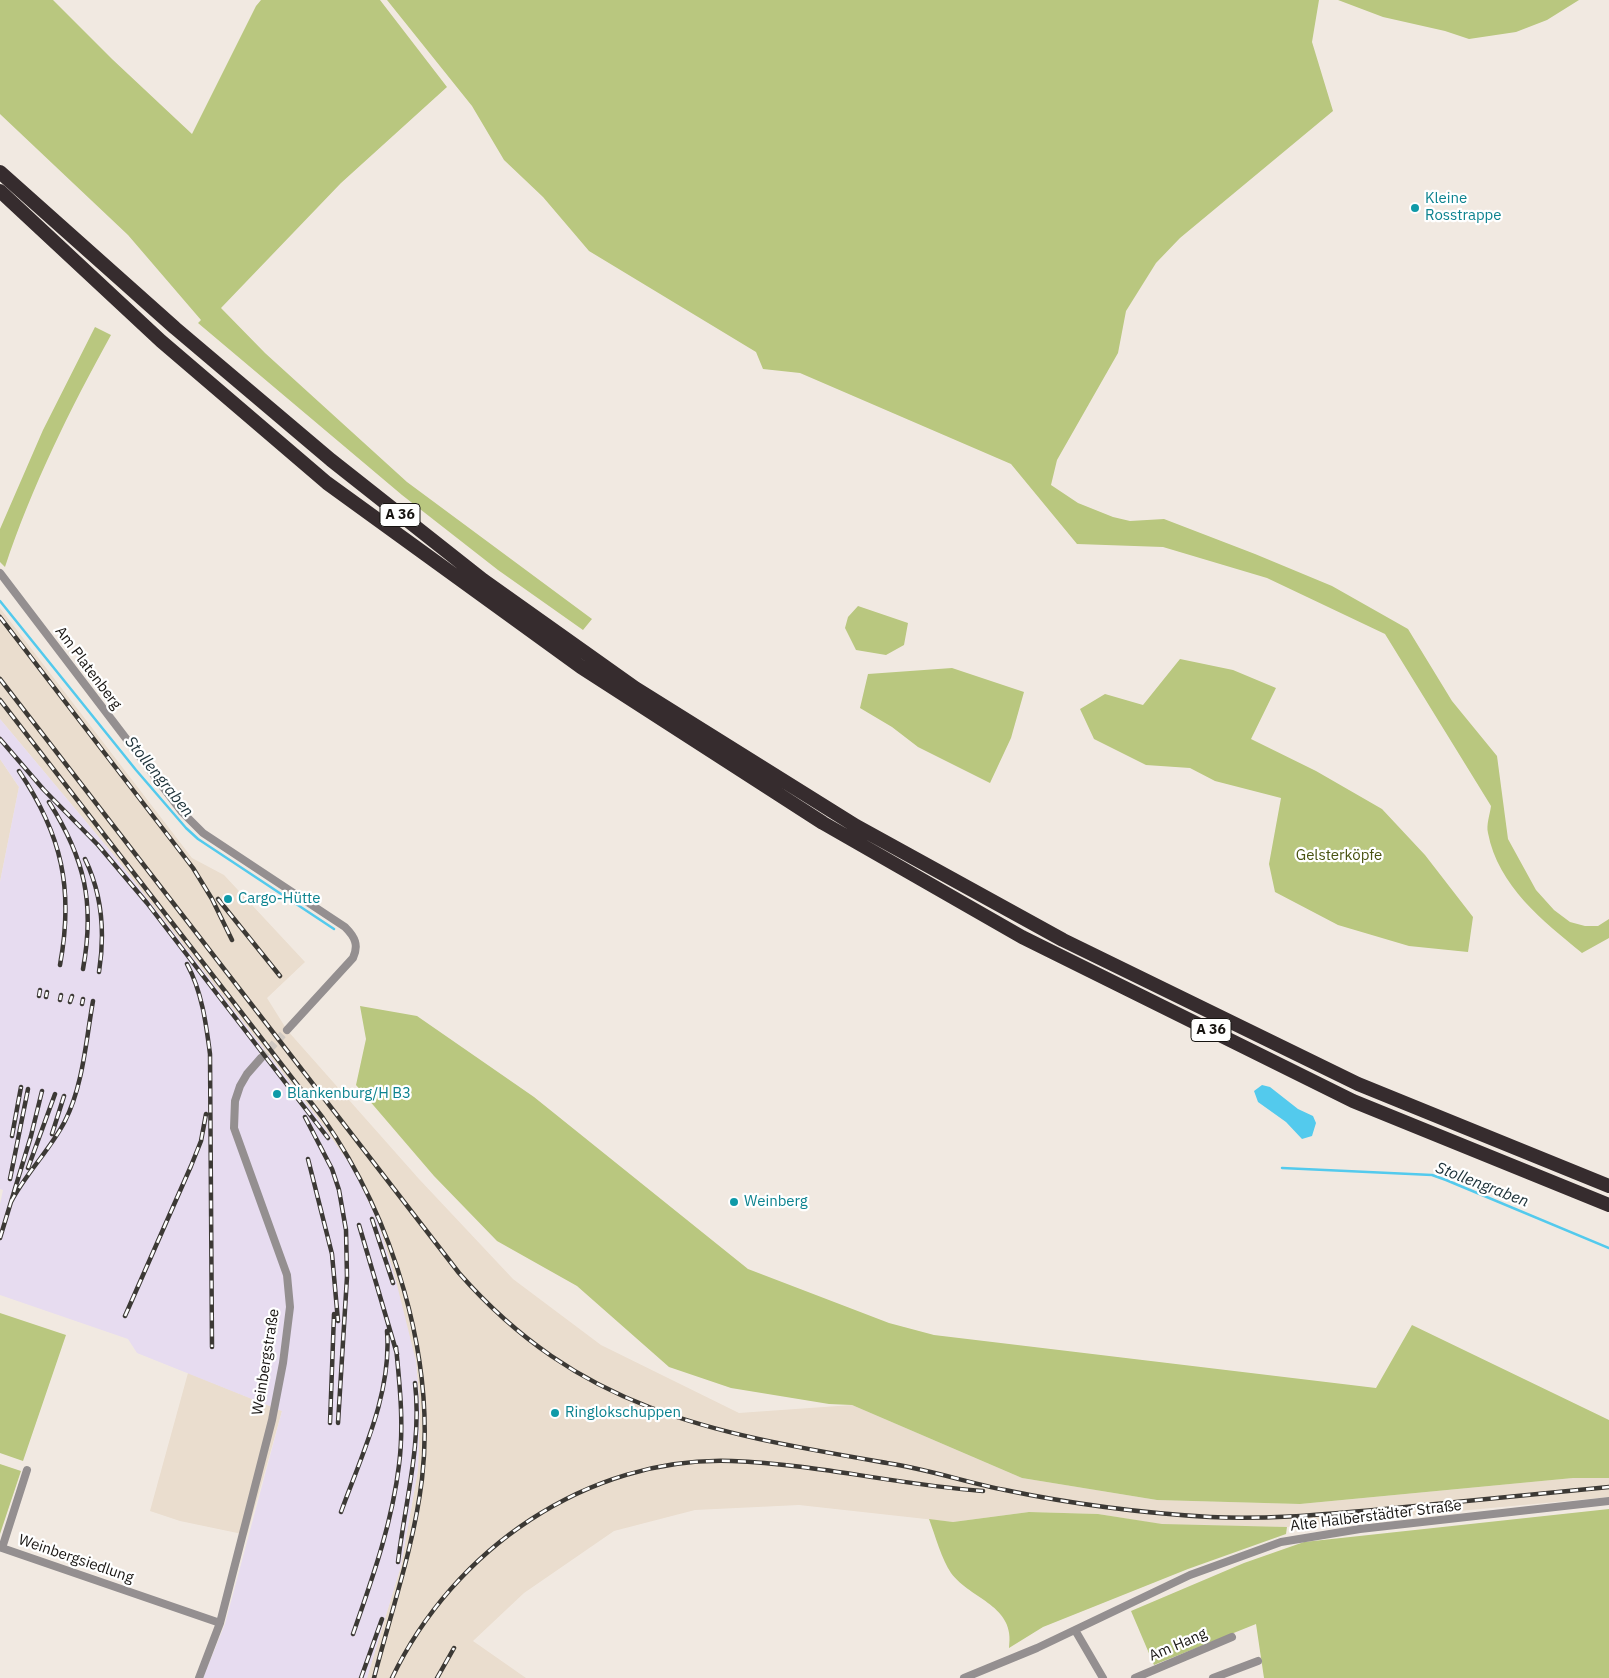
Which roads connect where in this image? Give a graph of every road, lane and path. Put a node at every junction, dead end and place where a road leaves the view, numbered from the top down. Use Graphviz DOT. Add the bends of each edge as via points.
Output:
graph roads {
  1 [pos="0,172"];
  2 [pos="0,191"];
  3 [pos="0,573"];
  4 [pos="287,1030"];
  5 [pos="261,1058"];
  6 [pos="1609,1186"];
  7 [pos="1609,1205"];
  8 [pos="27,1470"];
  9 [pos="1609,1501"];
  10 [pos="220,1623"];
  11 [pos="1075,1630"];
  12 [pos="1232,1638"];
  13 [pos="1258,1661"];
  14 [pos="199,1678"];
  15 [pos="964,1678"];
  16 [pos="1103,1678"];
  17 [pos="1135,1678"];
  18 [pos="1213,1678"];
  1 -- 6 [label="highway, A 36" via="175,328 331,460 483,580 643,693 856,826 1063,940 1358,1084"];
  2 -- 7 [label="highway, A 36" via="161,341 327,483 589,673 814,818 1022,937 1353,1101"];
  3 -- 4 [label="street, Am Platenberg" via="182,812 203,833 345,927 356,942 356,950 344,968"];
  5 -- 10 [label="street, Weinbergstraße" via="240,1086 235,1101 234,1128 287,1275 290,1307 276,1404"];
  8 -- 10 [label="street, Weinbergsiedlung" via="2,1548"];
  9 -- 11 [label="street, Alte Halberstädter Straße" via="1360,1529 1281,1542 1190,1575"];
  10 -- 14 [label="street, Weinbergstraße"];
  11 -- 15 [label="street, Alte Halberstädter Straße"];
  11 -- 16 [label="street"];
  12 -- 17 [label="street, Am Hang"];
  13 -- 18 [label="street"];
}
